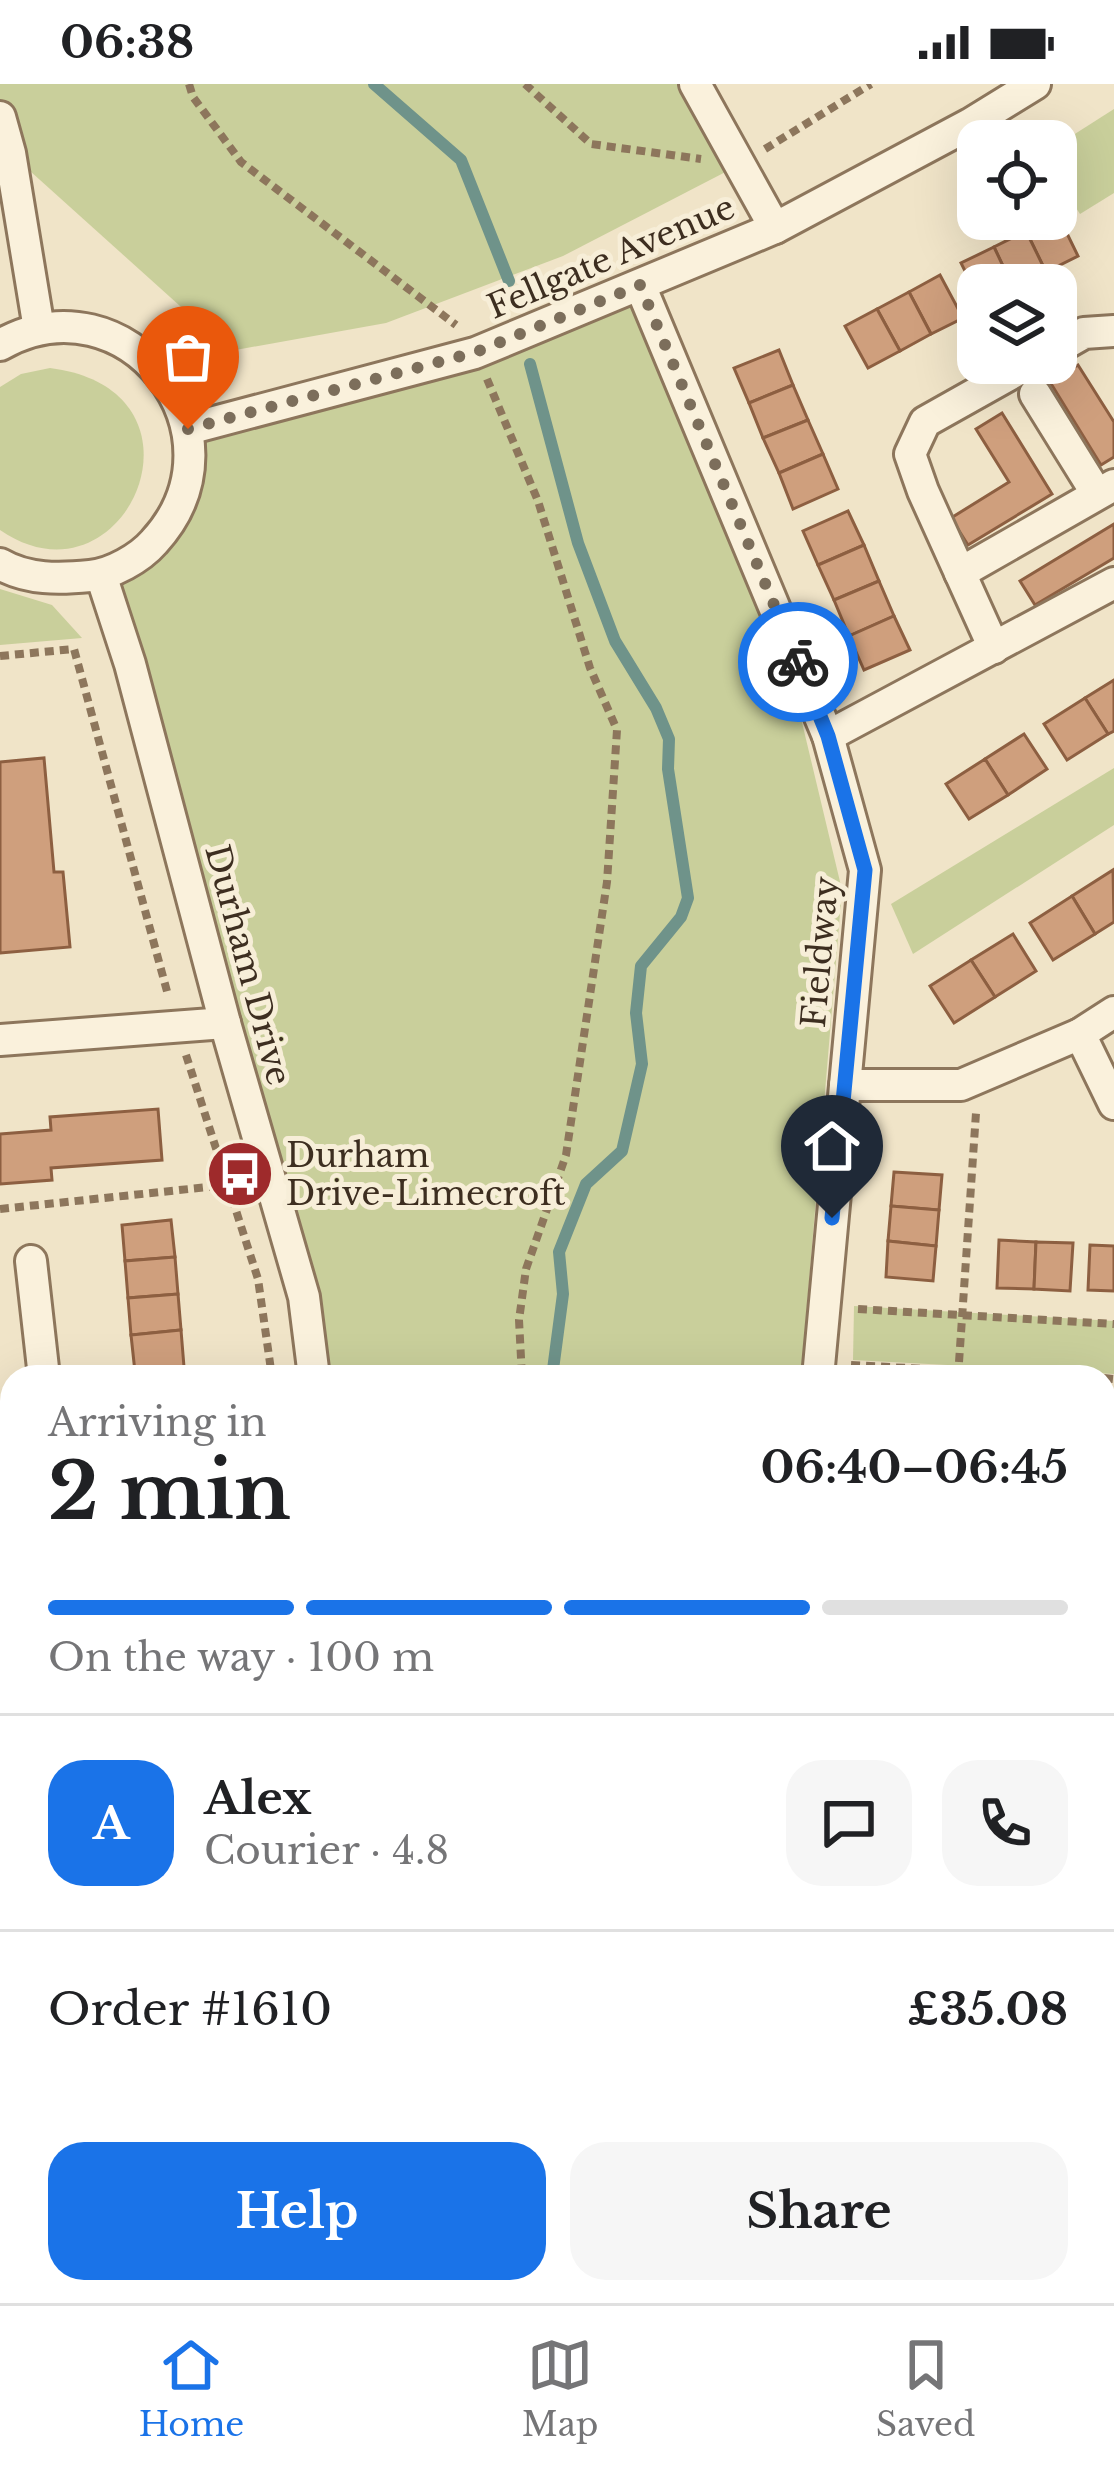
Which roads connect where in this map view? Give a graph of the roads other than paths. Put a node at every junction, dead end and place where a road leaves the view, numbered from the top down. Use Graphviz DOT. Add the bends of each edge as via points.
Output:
graph roads {
  1 [pos="695,84"];
  2 [pos="1035,84"];
  3 [pos="0,117"];
  4 [pos="775,228"];
  5 [pos="640,285"];
  6 [pos="39,329"];
  7 [pos="1114,331"];
  8 [pos="1077,337"];
  9 [pos="0,345"];
  10 [pos="1018,384"];
  11 [pos="1037,384"];
  12 [pos="188,429"];
  13 [pos="1106,490"];
  14 [pos="0,564"];
  15 [pos="960,573"];
  16 [pos="101,575"];
  17 [pos="1114,584"];
  18 [pos="994,648"];
  19 [pos="828,736"];
  20 [pos="1114,1012"];
  21 [pos="225,1023"];
  22 [pos="1080,1034"];
  23 [pos="0,1040"];
  24 [pos="845,1084"];
  25 [pos="1114,1104"];
  26 [pos="31,1261"];
  27 [pos="43,1365"];
  28 [pos="312,1365"];
  29 [pos="818,1365"];
  1 -- 4 [label="street"];
  2 -- 4 [label="street, Fellgate Avenue"];
  3 -- 6 [label="street"];
  4 -- 5 [label="street, Fellgate Avenue"];
  5 -- 12 [label="street, Fellgate Avenue" via="476,352"];
  5 -- 19 [label="street, Fieldway"];
  6 -- 9 [label="street"];
  6 -- 12 [label="street" via="72,327 134,349 159,370"];
  7 -- 8 [label="street"];
  10 -- 15 [label="street" via="925,422 910,454"];
  11 -- 13 [label="street"];
  12 -- 16 [label="street" via="191,463 168,527 146,552"];
  13 -- 15 [label="street"];
  14 -- 16 [label="street" via="58,580"];
  15 -- 18 [label="street"];
  16 -- 21 [label="street, Durham Drive"];
  17 -- 18 [label="street"];
  18 -- 19 [label="street"];
  19 -- 24 [label="street, Fieldway" via="865,870"];
  20 -- 22 [label="street"];
  21 -- 23 [label="street"];
  21 -- 28 [label="street, Durham Drive" via="304,1297"];
  22 -- 24 [label="street" via="961,1085"];
  22 -- 25 [label="street"];
  24 -- 29 [label="street, Fieldway"];
  26 -- 27 [label="street"];
}
